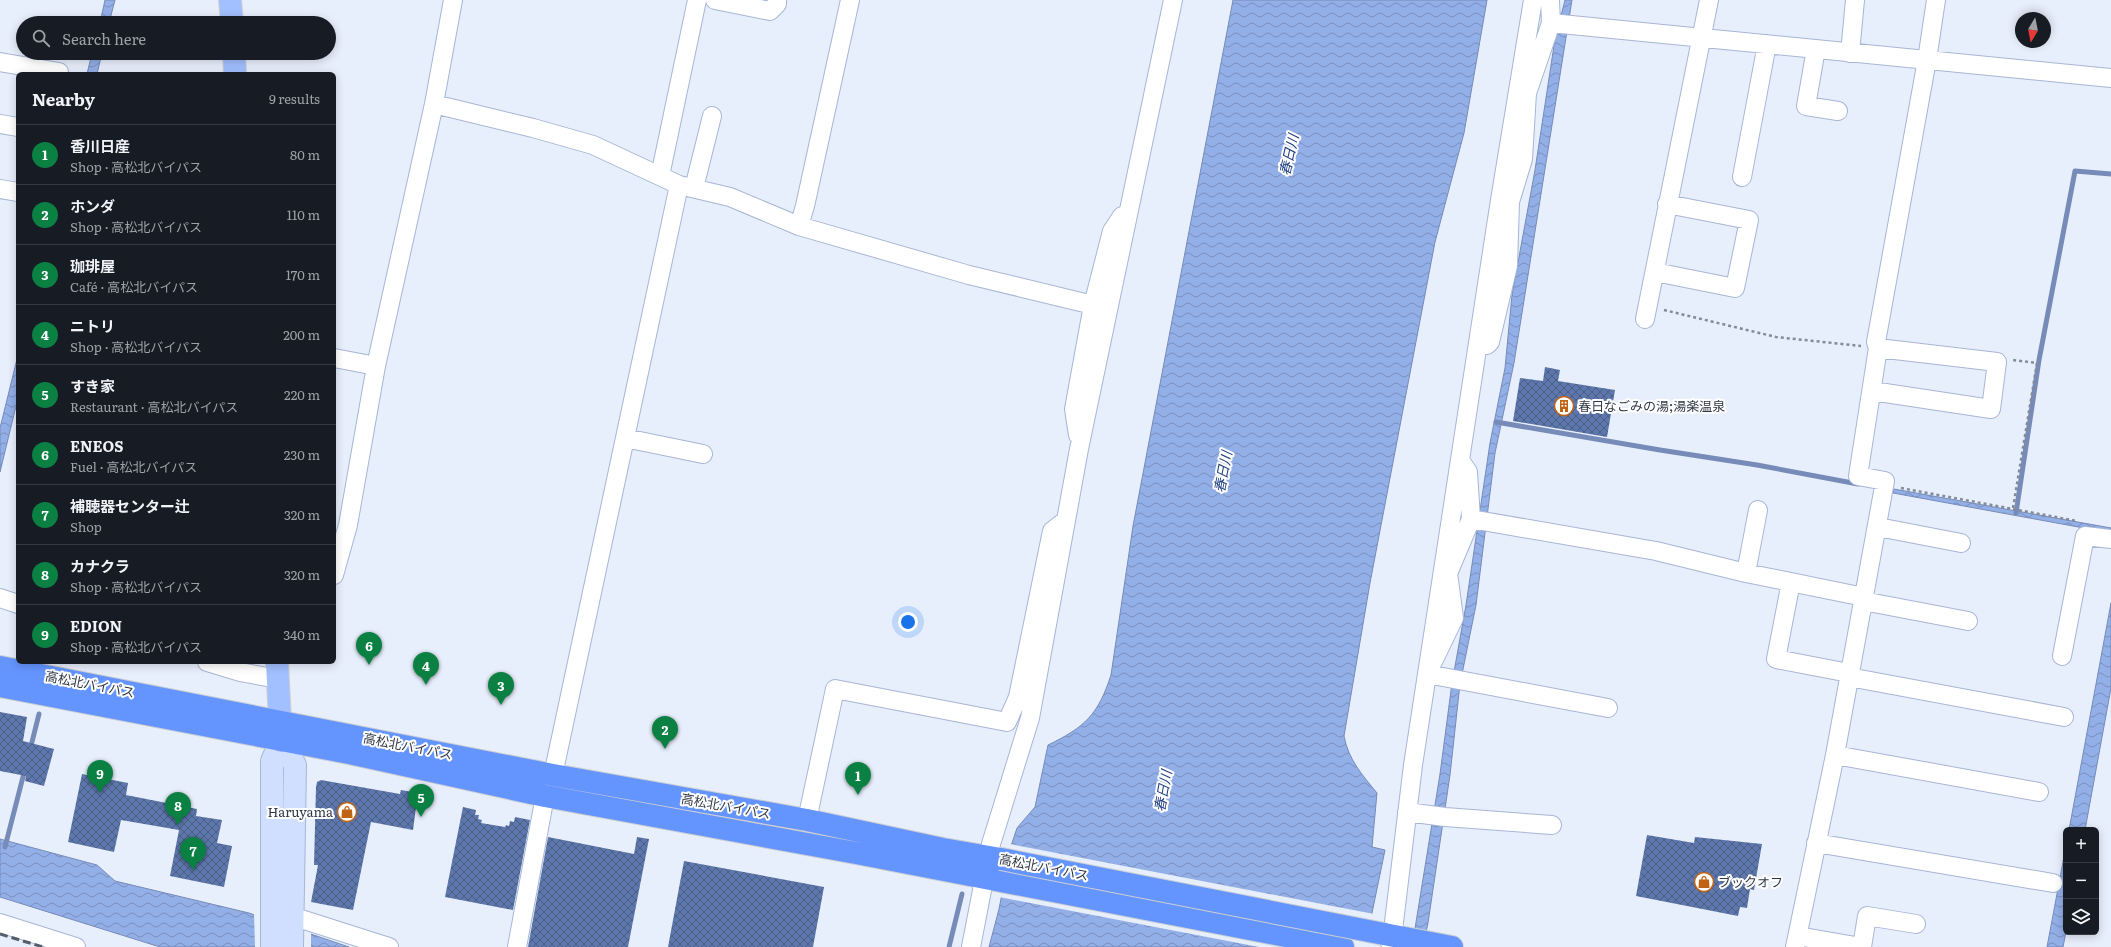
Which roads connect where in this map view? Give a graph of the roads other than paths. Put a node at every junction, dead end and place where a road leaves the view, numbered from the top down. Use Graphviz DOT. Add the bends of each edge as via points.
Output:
graph roads {
  1 [pos="230,0"];
  2 [pos="453,0"];
  3 [pos="697,0"];
  4 [pos="715,0"];
  5 [pos="777,0"];
  6 [pos="850,0"];
  7 [pos="1173,0"];
  8 [pos="1533,0"];
  9 [pos="1550,0"];
  10 [pos="1709,0"];
  11 [pos="1855,0"];
  12 [pos="1936,0"];
  13 [pos="231,16"];
  14 [pos="1551,23"];
  15 [pos="1701,38"];
  16 [pos="1767,44"];
  17 [pos="1816,50"];
  18 [pos="1850,53"];
  19 [pos="235,60"];
  20 [pos="1927,60"];
  21 [pos="0,62"];
  22 [pos="59,72"];
  23 [pos="236,72"];
  24 [pos="2111,78"];
  25 [pos="1522,93"];
  26 [pos="434,104"];
  27 [pos="1838,111"];
  28 [pos="712,116"];
  29 [pos="0,124"];
  30 [pos="16,127"];
  31 [pos="660,176"];
  32 [pos="1742,177"];
  33 [pos="687,187"];
  34 [pos="0,189"];
  35 [pos="16,192"];
  36 [pos="1131,202"];
  37 [pos="1667,204"];
  38 [pos="799,226"];
  39 [pos="1654,272"];
  40 [pos="1094,304"];
  41 [pos="1646,312"];
  42 [pos="1878,348"];
  43 [pos="336,358"];
  44 [pos="376,366"];
  45 [pos="1872,391"];
  46 [pos="625,438"];
  47 [pos="1079,449"];
  48 [pos="703,454"];
  49 [pos="1460,458"];
  50 [pos="1758,510"];
  51 [pos="1471,519"];
  52 [pos="1066,520"];
  53 [pos="1878,527"];
  54 [pos="2111,539"];
  55 [pos="1961,543"];
  56 [pos="336,568"];
  57 [pos="1445,572"];
  58 [pos="1746,573"];
  59 [pos="1791,582"];
  60 [pos="0,598"];
  61 [pos="1863,599"];
  62 [pos="16,603"];
  63 [pos="1968,621"];
  64 [pos="2062,656"];
  65 [pos="214,664"];
  66 [pos="0,666"];
  67 [pos="278,671"];
  68 [pos="1427,674"];
  69 [pos="1849,675"];
  70 [pos="0,686"];
  71 [pos="1608,708"];
  72 [pos="2064,717"];
  73 [pos="281,731"];
  74 [pos="1835,755"];
  75 [pos="553,775"];
  76 [pos="2040,792"];
  77 [pos="545,796"];
  78 [pos="1408,812"];
  79 [pos="807,820"];
  80 [pos="1552,825"];
  81 [pos="860,831"];
  82 [pos="1816,843"];
  83 [pos="856,853"];
  84 [pos="994,858"];
  85 [pos="990,880"];
  86 [pos="2053,883"];
  87 [pos="282,916"];
  88 [pos="0,923"];
  89 [pos="1916,924"];
  90 [pos="1401,939"];
  91 [pos="1797,941"];
  92 [pos="76,947"];
  93 [pos="272,947"];
  94 [pos="292,947"];
  95 [pos="389,947"];
  96 [pos="517,947"];
  97 [pos="971,947"];
  98 [pos="1343,947"];
  99 [pos="1452,947"];
  100 [pos="1862,947"];
  1 -- 13 [label="main road"];
  2 -- 26 [label="street"];
  3 -- 31 [label="street"];
  4 -- 5 [label="street" via="770,11"];
  6 -- 38 [label="street"];
  7 -- 36 [label="street"];
  8 -- 25 [label="street"];
  9 -- 14 [label="street"];
  10 -- 15 [label="street"];
  11 -- 18 [label="street"];
  12 -- 20 [label="street"];
  14 -- 15 [label="street"];
  14 -- 25 [label="street"];
  15 -- 16 [label="street"];
  15 -- 37 [label="street"];
  16 -- 17 [label="street"];
  16 -- 32 [label="street"];
  17 -- 18 [label="street"];
  17 -- 27 [label="street" via="1806,106"];
  18 -- 20 [label="street"];
  19 -- 23 [label="main road"];
  20 -- 24 [label="street"];
  20 -- 42 [label="street" via="1876,342"];
  21 -- 22 [label="street"];
  25 -- 49 [label="street"];
  26 -- 31 [label="street" via="593,145"];
  26 -- 44 [label="street"];
  28 -- 33 [label="street"];
  29 -- 30 [label="street"];
  31 -- 33 [label="street"];
  33 -- 38 [label="street" via="730,197"];
  33 -- 46 [label="street"];
  34 -- 35 [label="street"];
  36 -- 40 [label="street" via="1112,231"];
  36 -- 47 [label="street"];
  37 -- 39 [label="street"];
  37 -- 39 [label="street" via="1749,220 1735,288"];
  38 -- 40 [label="street" via="969,275"];
  39 -- 41 [label="street"];
  40 -- 47 [label="street" via="1074,409"];
  42 -- 45 [label="street"];
  42 -- 45 [label="street" via="1997,362 1991,409"];
  43 -- 44 [label="street"];
  44 -- 56 [label="street" via="348,526"];
  45 -- 53 [label="street" via="1858,476 1885,481"];
  46 -- 48 [label="street"];
  46 -- 75 [label="street"];
  47 -- 52 [label="street"];
  49 -- 51 [label="street" via="1468,472"];
  49 -- 57 [label="street"];
  50 -- 58 [label="street"];
  51 -- 57 [label="street"];
  51 -- 58 [label="street" via="1656,551"];
  52 -- 79 [label="street" via="1052,530 1018,697 1007,722 835,689"];
  52 -- 84 [label="street" via="1030,718 990,844"];
  53 -- 55 [label="street"];
  53 -- 61 [label="street"];
  54 -- 64 [label="street" via="2085,536"];
  57 -- 68 [label="street"];
  58 -- 59 [label="street"];
  59 -- 61 [label="street"];
  59 -- 69 [label="street" via="1776,659"];
  60 -- 62 [label="street"];
  61 -- 63 [label="street"];
  61 -- 69 [label="street"];
  65 -- 67 [label="street" via="240,672"];
  66 -- 73 [label="highway, 高松北バイパス"];
  67 -- 73 [label="main road"];
  68 -- 71 [label="street"];
  68 -- 78 [label="street"];
  69 -- 72 [label="street"];
  69 -- 74 [label="street"];
  70 -- 73 [label="highway, 高松北バイパス"];
  73 -- 75 [label="highway, 高松北バイパス"];
  73 -- 77 [label="highway, 高松北バイパス" via="349,753"];
  73 -- 87 [label="street" via="295,765"];
  74 -- 76 [label="street"];
  74 -- 82 [label="street"];
  75 -- 79 [label="highway, 高松北バイパス"];
  77 -- 83 [label="highway, 高松北バイパス"];
  77 -- 96 [label="street"];
  78 -- 80 [label="street"];
  78 -- 90 [label="street"];
  79 -- 81 [label="highway, 高松北バイパス"];
  81 -- 83 [label="highway"];
  81 -- 84 [label="highway, 高松北バイパス"];
  82 -- 86 [label="street"];
  82 -- 91 [label="street"];
  83 -- 85 [label="highway, 高松北バイパス"];
  84 -- 85 [label="street"];
  84 -- 90 [label="highway, 高松北バイパス, bridge"];
  85 -- 97 [label="street"];
  85 -- 98 [label="highway, 高松北バイパス"];
  87 -- 93 [label="street"];
  87 -- 94 [label="street"];
  87 -- 95 [label="street"];
  88 -- 92 [label="street"];
  89 -- 100 [label="street" via="1867,916"];
  90 -- 99 [label="highway, 高松北バイパス"];
  91 -- 100 [label="street"];
}
